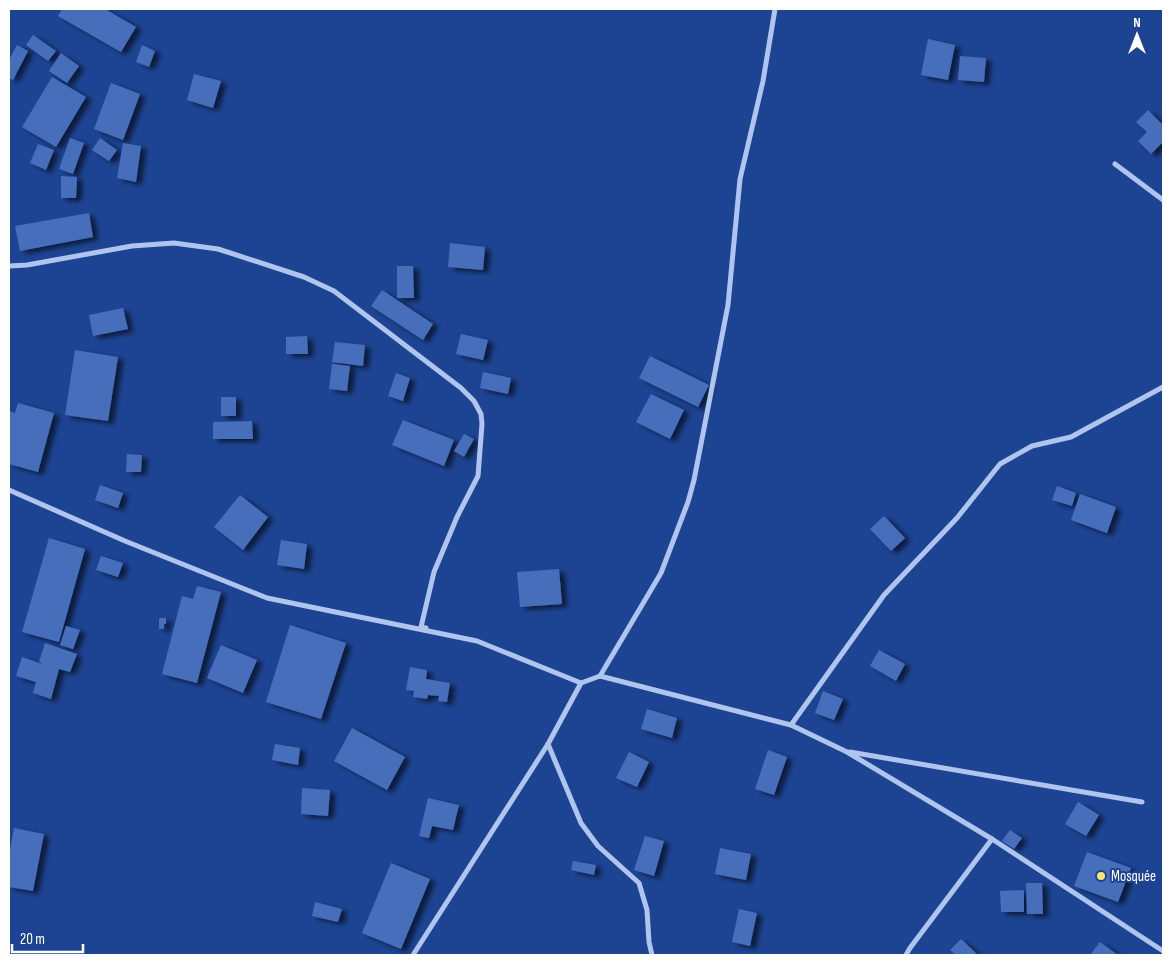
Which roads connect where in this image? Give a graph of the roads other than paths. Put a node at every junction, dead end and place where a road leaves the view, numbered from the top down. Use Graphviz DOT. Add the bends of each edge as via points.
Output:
graph roads {
  1 [pos="775,9"];
  2 [pos="1115,164"];
  3 [pos="1163,200"];
  4 [pos="9,266"];
  5 [pos="1163,387"];
  6 [pos="9,490"];
  7 [pos="477,641"];
  8 [pos="600,676"];
  9 [pos="581,684"];
  10 [pos="791,725"];
  11 [pos="548,744"];
  12 [pos="848,752"];
  13 [pos="1142,802"];
  14 [pos="992,839"];
  15 [pos="1163,951"];
  16 [pos="413,955"];
  17 [pos="652,955"];
  18 [pos="906,955"];
  1 -- 8 [label="street" via="764,81 740,179 728,305 694,480 661,573"];
  2 -- 3 [label="street"];
  4 -- 7 [label="street" via="132,246 174,243 218,249 334,290 461,388 481,414 478,476 434,572 421,627"];
  5 -- 10 [label="street" via="1070,437 1032,446 1000,464 957,518 884,595"];
  6 -- 7 [label="street" via="267,598"];
  7 -- 9 [label="street"];
  8 -- 9 [label="street"];
  8 -- 10 [label="street"];
  9 -- 11 [label="street"];
  10 -- 12 [label="street"];
  11 -- 16 [label="street"];
  11 -- 17 [label="street" via="581,823 598,846 639,883 647,910"];
  12 -- 13 [label="street"];
  12 -- 14 [label="street"];
  14 -- 15 [label="street"];
  14 -- 18 [label="street"];
}
